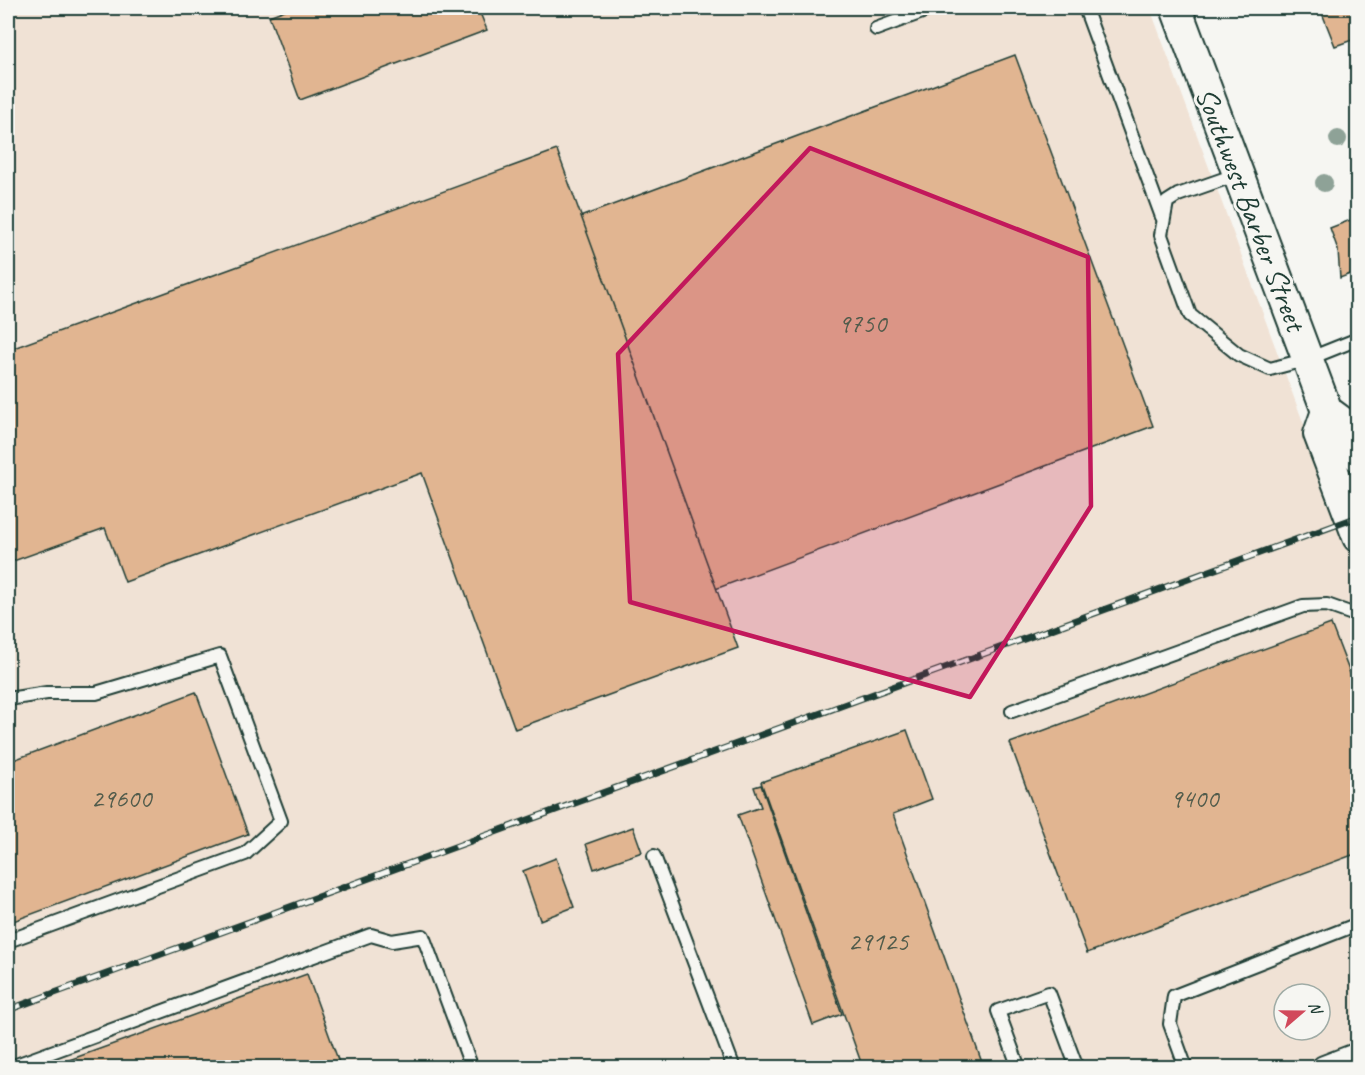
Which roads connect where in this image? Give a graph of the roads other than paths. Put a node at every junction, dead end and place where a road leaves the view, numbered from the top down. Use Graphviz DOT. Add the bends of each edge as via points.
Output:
graph roads {
  1 [pos="933,8"];
  2 [pos="1085,8"];
  3 [pos="1176,8"];
  4 [pos="876,28"];
  5 [pos="1238,174"];
  6 [pos="1162,217"];
  7 [pos="1358,339"];
  8 [pos="1308,358"];
  9 [pos="1327,411"];
  10 [pos="1358,456"];
  11 [pos="1358,537"];
  12 [pos="1358,616"];
  13 [pos="8,699"];
  14 [pos="1012,711"];
  15 [pos="654,856"];
  16 [pos="1358,924"];
  17 [pos="8,940"];
  18 [pos="1358,1055"];
  19 [pos="1075,1067"];
  20 [pos="8,1068"];
  21 [pos="472,1068"];
  22 [pos="734,1068"];
  23 [pos="1019,1068"];
  24 [pos="1186,1068"];
  25 [pos="1324,1068"];
  1 -- 4 [label="lane"];
  2 -- 6 [label="lane"];
  3 -- 5 [label="street, Southwest Barber Street"];
  5 -- 6 [label="lane" via="1178,195 1167,202"];
  5 -- 8 [label="street, Southwest Barber Street"];
  6 -- 8 [label="lane" via="1161,235 1190,315 1239,354 1270,369"];
  7 -- 8 [label="lane"];
  8 -- 9 [label="street, Southwest Barber Street"];
  9 -- 10 [label="street, Southwest Barber Street" via="1346,425"];
  9 -- 11 [label="street" via="1319,435"];
  12 -- 14 [label="lane" via="1327,605 1304,606"];
  13 -- 17 [label="lane" via="47,693 96,693 220,656 281,821 245,854"];
  15 -- 22 [label="lane"];
  16 -- 24 [label="lane" via="1174,996 1170,1024"];
  18 -- 25 [label="street"];
  19 -- 23 [label="lane" via="1049,993 998,1011"];
  20 -- 21 [label="lane" via="371,936 392,941 423,936"];
}
